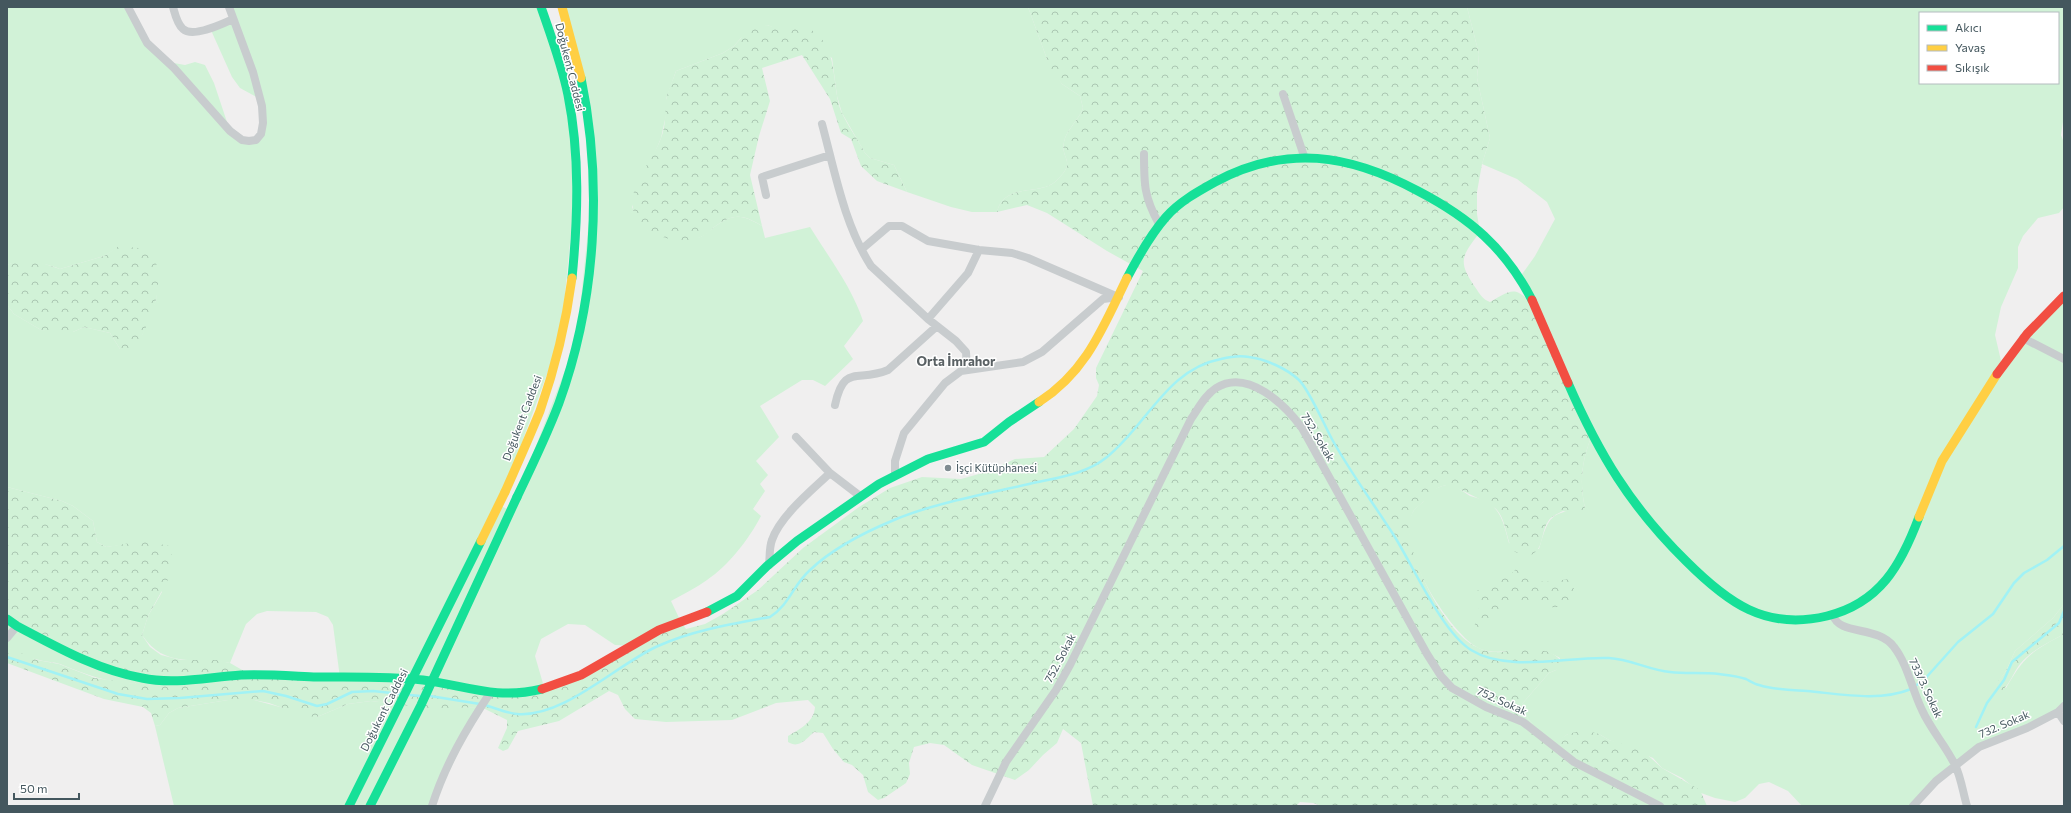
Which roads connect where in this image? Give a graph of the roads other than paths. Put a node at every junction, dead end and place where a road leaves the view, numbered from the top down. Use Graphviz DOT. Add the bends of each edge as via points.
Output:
graph roads {
  1 [pos="128,7"];
  2 [pos="173,7"];
  3 [pos="228,7"];
  4 [pos="541,7"];
  5 [pos="562,7"];
  6 [pos="233,19"];
  7 [pos="1283,94"];
  8 [pos="822,124"];
  9 [pos="1144,154"];
  10 [pos="830,155"];
  11 [pos="1304,156"];
  12 [pos="766,195"];
  13 [pos="1159,224"];
  14 [pos="862,250"];
  15 [pos="979,250"];
  16 [pos="2064,296"];
  17 [pos="1119,297"];
  18 [pos="928,319"];
  19 [pos="937,326"];
  20 [pos="2023,338"];
  21 [pos="2064,359"];
  22 [pos="967,370"];
  23 [pos="836,405"];
  24 [pos="796,437"];
  25 [pos="830,473"];
  26 [pos="895,475"];
  27 [pos="860,496"];
  28 [pos="768,565"];
  29 [pos="1833,615"];
  30 [pos="7,619"];
  31 [pos="17,626"];
  32 [pos="7,638"];
  33 [pos="490,693"];
  34 [pos="2061,709"];
  35 [pos="2064,721"];
  36 [pos="1956,766"];
  37 [pos="349,806"];
  38 [pos="370,806"];
  39 [pos="432,806"];
  40 [pos="985,806"];
  41 [pos="1660,806"];
  42 [pos="1913,806"];
  43 [pos="1967,806"];
  1 -- 6 [label="street" via="147,43 179,73 230,131 242,140 256,140 261,134 263,123 262,106 253,72"];
  2 -- 6 [label="street" via="178,23 191,33"];
  3 -- 6 [label="street"];
  4 -- 37 [label="street, Doğukent Caddesi, bridge" via="556,50 569,105 577,170 578,231 572,281 549,384 505,492"];
  5 -- 38 [label="street, Doğukent Caddesi, bridge" via="575,44 586,101 594,170 594,230 589,284 577,339 564,389 546,436 421,705"];
  7 -- 11 [label="street"];
  8 -- 10 [label="street"];
  9 -- 13 [label="street" via="1145,193"];
  10 -- 12 [label="street" via="762,177"];
  10 -- 14 [label="street" via="851,230"];
  11 -- 13 [label="street" via="1272,160 1234,172 1192,195 1173,209"];
  11 -- 29 [label="street" via="1340,161 1399,181 1432,198 1490,240 1520,277 1585,421 1610,469 1627,496 1652,527 1713,587 1745,610 1763,617 1797,621"];
  13 -- 17 [label="street" via="1144,247"];
  14 -- 15 [label="street" via="889,226 895,225 902,226 928,241"];
  14 -- 18 [label="street" via="871,266"];
  15 -- 17 [label="street" via="996,250 1028,258"];
  15 -- 18 [label="street" via="968,273"];
  16 -- 20 [label="street"];
  17 -- 22 [label="street" via="1103,299 1042,352 1024,362"];
  17 -- 26 [label="street" via="1093,350 1064,385 980,444 938,455"];
  18 -- 19 [label="street"];
  19 -- 22 [label="street" via="966,352"];
  19 -- 23 [label="street" via="888,370 847,378 839,389"];
  20 -- 21 [label="street"];
  20 -- 29 [label="street" via="2009,355 1942,461 1906,550 1894,571 1868,599"];
  22 -- 26 [label="street" via="961,371 945,383 904,433 895,461"];
  24 -- 25 [label="street"];
  25 -- 27 [label="street"];
  25 -- 28 [label="street" via="794,508 784,522 772,540"];
  26 -- 27 [label="street"];
  27 -- 28 [label="street"];
  28 -- 33 [label="street" via="733,599 660,630 576,677 534,690 508,694"];
  29 -- 36 [label="street, 733/3. Sokak" via="1836,622 1843,627 1872,632 1886,638 1894,647 1923,711"];
  30 -- 31 [label="street"];
  31 -- 32 [label="street"];
  31 -- 33 [label="street" via="99,666 150,679 184,681 232,675 387,678 445,683"];
  33 -- 39 [label="street" via="449,761 440,779"];
  34 -- 35 [label="street"];
  34 -- 36 [label="street, 732. Sokak" via="2027,728 1979,747"];
  36 -- 42 [label="street" via="1936,781"];
  36 -- 43 [label="street, 733/3. Sokak"];
  40 -- 41 [label="street, 752. Sokak" via="1006,762 1056,690 1070,665 1191,419 1215,388 1233,383 1250,386 1269,395 1281,404 1302,428 1427,654 1447,685 1480,704 1523,722 1574,762"];
}
